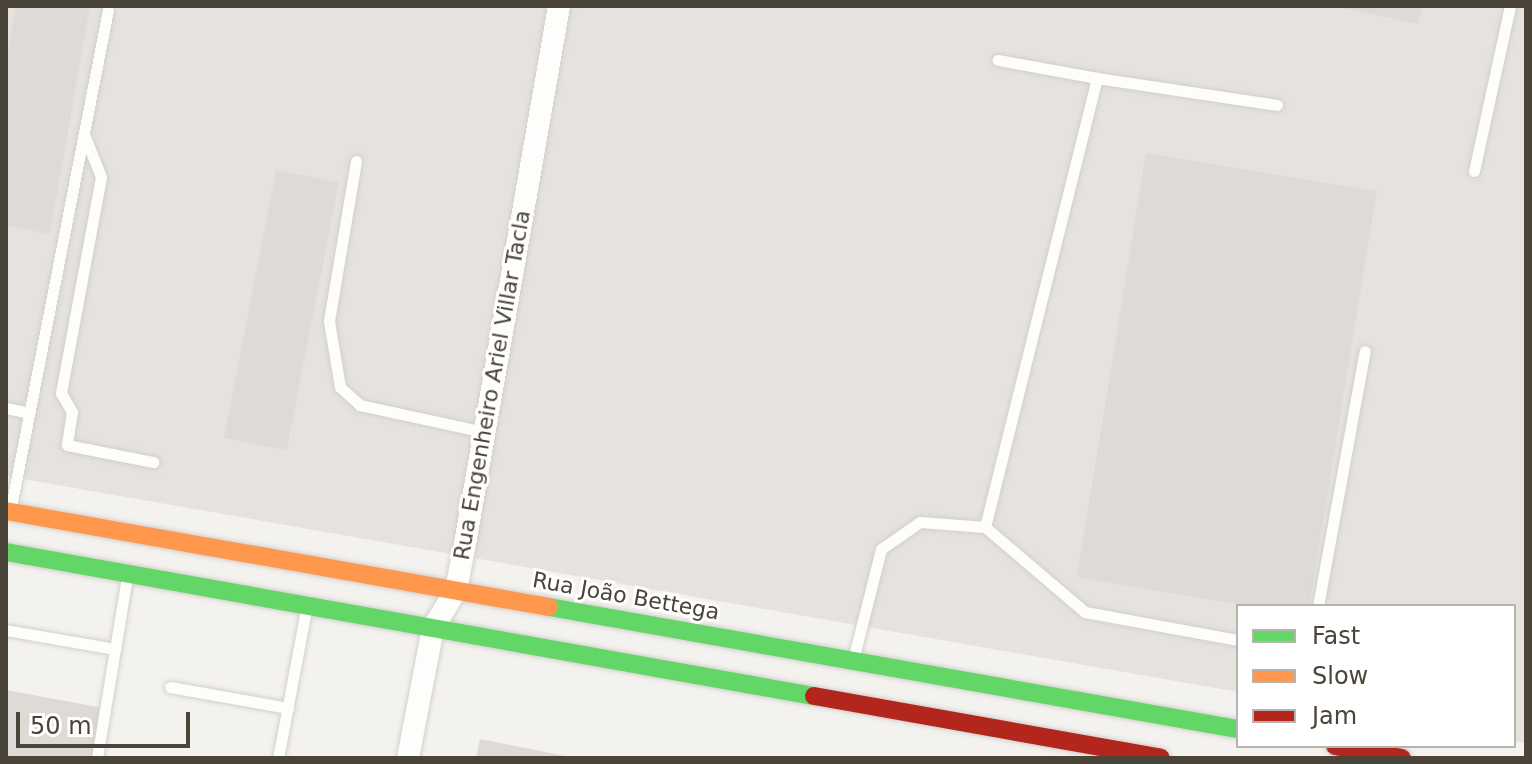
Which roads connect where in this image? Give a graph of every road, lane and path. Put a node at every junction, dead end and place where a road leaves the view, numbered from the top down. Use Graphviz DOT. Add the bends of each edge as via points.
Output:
graph roads {
  1 [pos="559,6"];
  2 [pos="1510,6"];
  3 [pos="108,10"];
  4 [pos="998,60"];
  5 [pos="1097,78"];
  6 [pos="1277,105"];
  7 [pos="83,134"];
  8 [pos="356,161"];
  9 [pos="1474,171"];
  10 [pos="1365,351"];
  11 [pos="6,408"];
  12 [pos="29,413"];
  13 [pos="484,432"];
  14 [pos="153,462"];
  15 [pos="8,511"];
  16 [pos="985,527"];
  17 [pos="6,552"];
  18 [pos="128,574"];
  19 [pos="456,590"];
  20 [pos="1318,604"];
  21 [pos="307,605"];
  22 [pos="433,628"];
  23 [pos="6,630"];
  24 [pos="1236,640"];
  25 [pos="115,649"];
  26 [pos="853,660"];
  27 [pos="170,687"];
  28 [pos="288,708"];
  29 [pos="1236,729"];
  30 [pos="1342,748"];
  31 [pos="1381,756"];
  32 [pos="97,758"];
  33 [pos="278,758"];
  34 [pos="408,758"];
  35 [pos="1161,758"];
  36 [pos="1402,758"];
  1 -- 13 [label="street, Rua Engenheiro Ariel Villar Tacla"];
  2 -- 9 [label="lane"];
  3 -- 7 [label="lane"];
  4 -- 5 [label="lane"];
  5 -- 6 [label="lane"];
  5 -- 16 [label="lane"];
  7 -- 12 [label="lane"];
  7 -- 14 [label="lane" via="101,177 61,393 72,412 67,445"];
  8 -- 13 [label="lane" via="329,321 340,387 360,405"];
  10 -- 20 [label="lane"];
  11 -- 12 [label="lane"];
  12 -- 15 [label="lane"];
  13 -- 19 [label="street, Rua Engenheiro Ariel Villar Tacla"];
  15 -- 19 [label="main road, Rua João Bettega"];
  16 -- 24 [label="lane" via="1085,612"];
  16 -- 26 [label="lane" via="920,522 881,549"];
  17 -- 18 [label="main road"];
  18 -- 21 [label="main road"];
  18 -- 25 [label="lane"];
  19 -- 22 [label="street, Rua Engenheiro Ariel Villar Tacla"];
  19 -- 26 [label="main road, Rua João Bettega"];
  21 -- 22 [label="main road"];
  21 -- 28 [label="lane"];
  22 -- 34 [label="street, Rua Engenheiro Ariel Villar Tacla"];
  22 -- 35 [label="main road"];
  23 -- 25 [label="lane"];
  25 -- 32 [label="lane"];
  26 -- 29 [label="main road, Rua João Bettega"];
  27 -- 28 [label="lane"];
  28 -- 33 [label="lane"];
  30 -- 31 [label="main road"];
  31 -- 36 [label="main road"];
}
